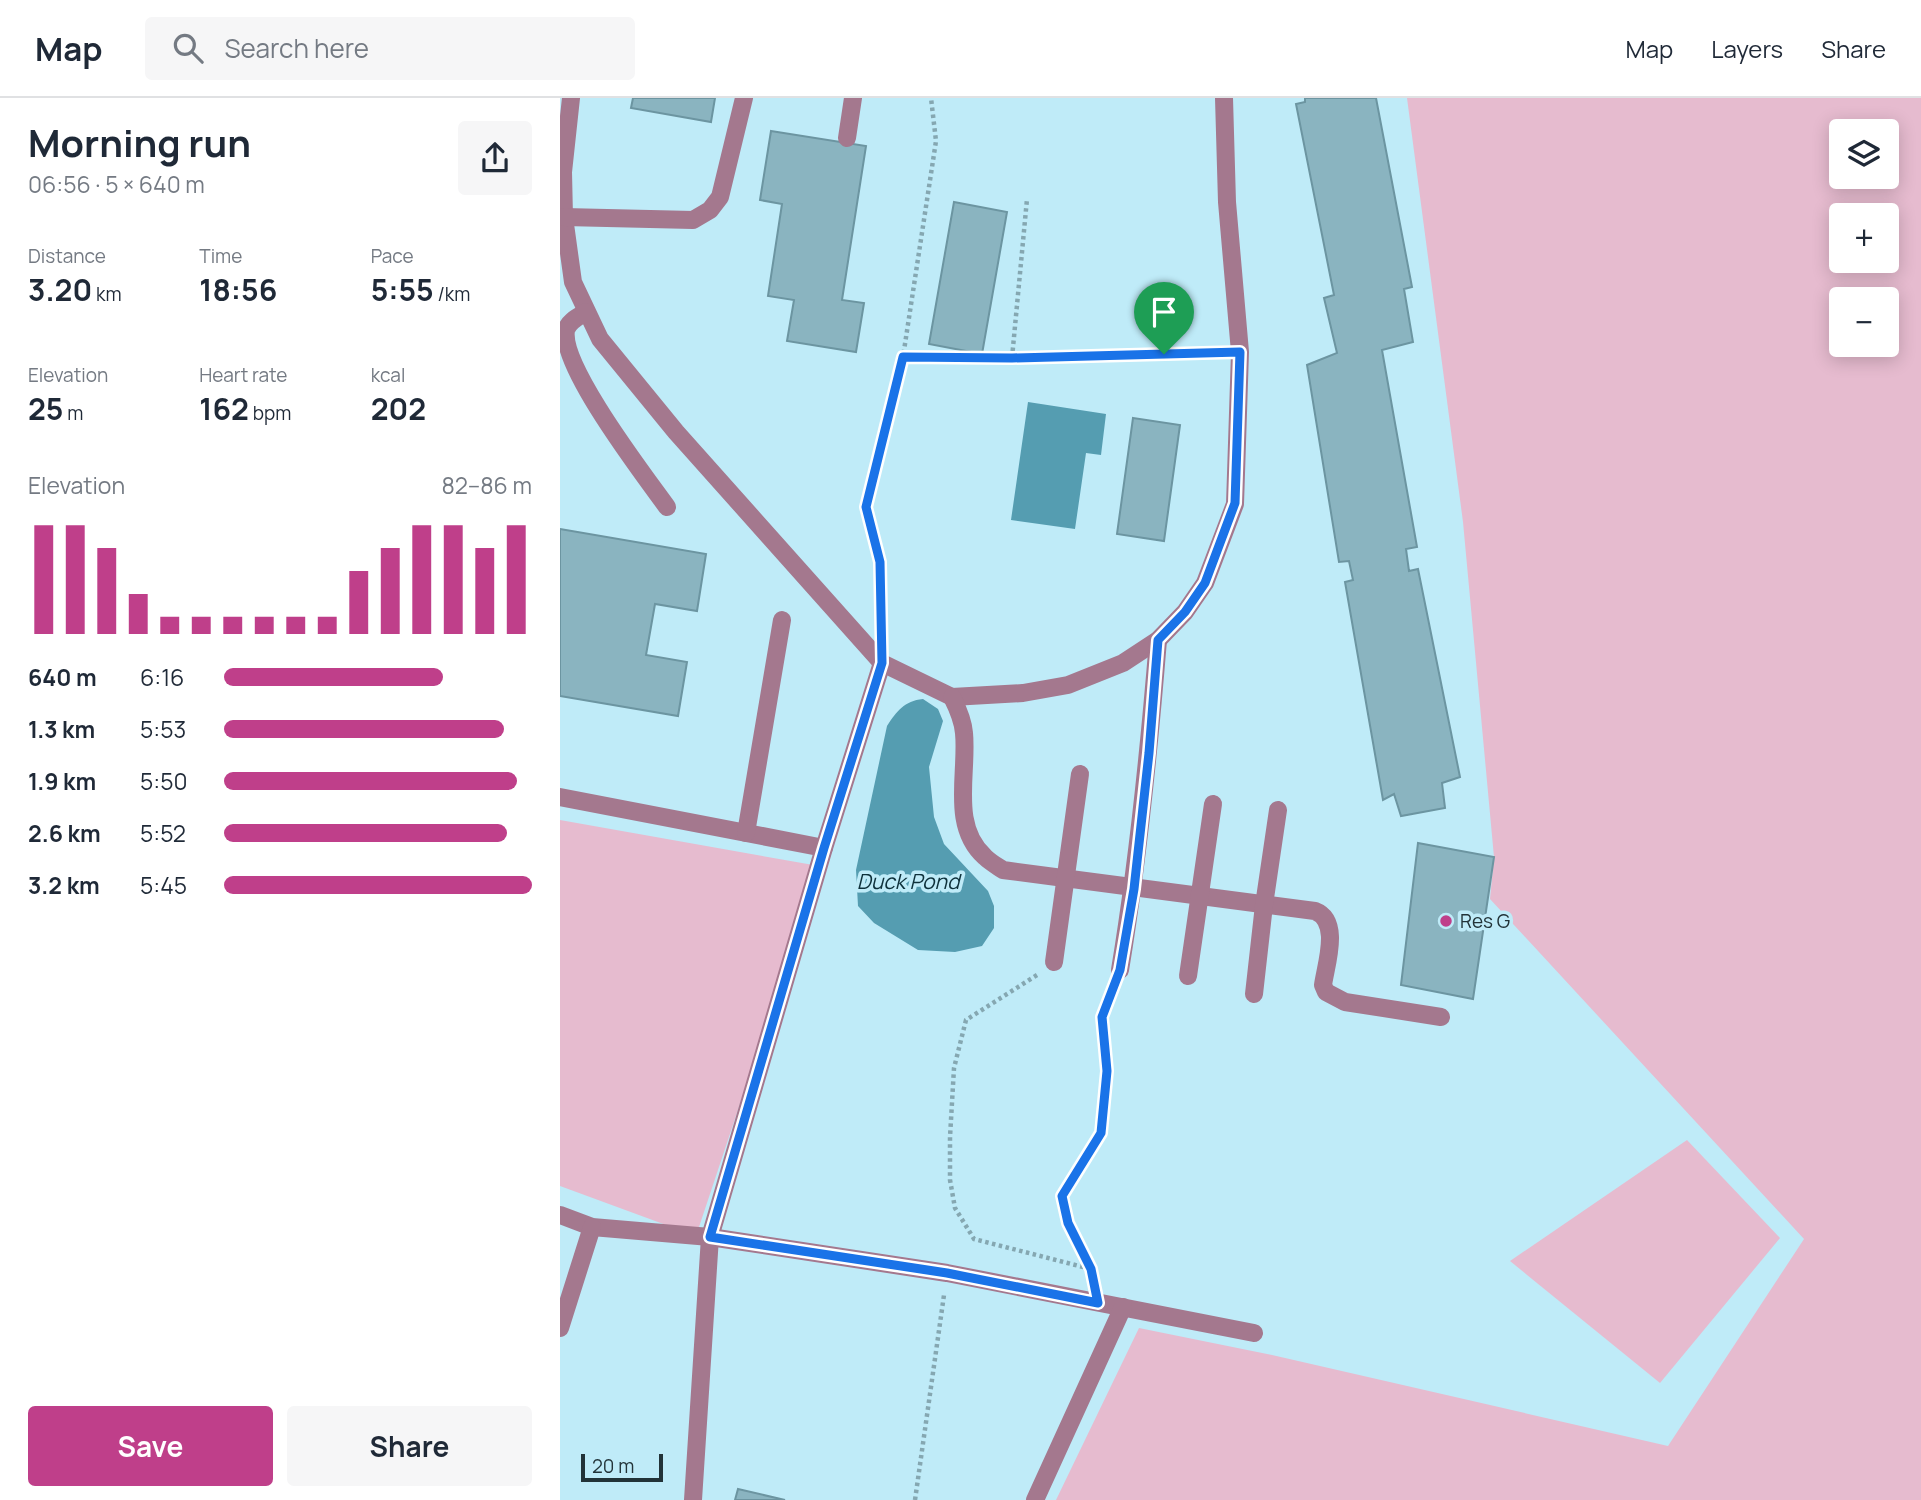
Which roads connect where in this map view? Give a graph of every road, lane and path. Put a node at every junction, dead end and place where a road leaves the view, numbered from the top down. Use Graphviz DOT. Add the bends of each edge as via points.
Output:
graph roads {
  1 [pos="571,98"];
  2 [pos="744,98"];
  3 [pos="853,98"];
  4 [pos="931,98"];
  5 [pos="1224,98"];
  6 [pos="847,138"];
  7 [pos="1027,199"];
  8 [pos="564,217"];
  9 [pos="586,312"];
  10 [pos="1240,352"];
  11 [pos="903,357"];
  12 [pos="1012,358"];
  13 [pos="667,507"];
  14 [pos="782,620"];
  15 [pos="1158,640"];
  16 [pos="882,663"];
  17 [pos="952,697"];
  18 [pos="1080,774"];
  19 [pos="560,797"];
  20 [pos="1213,804"];
  21 [pos="1278,810"];
  22 [pos="746,833"];
  23 [pos="824,848"];
  24 [pos="1066,879"];
  25 [pos="1134,889"];
  26 [pos="1200,897"];
  27 [pos="1264,905"];
  28 [pos="1054,962"];
  29 [pos="1120,970"];
  30 [pos="1188,976"];
  31 [pos="1254,994"];
  32 [pos="1441,1017"];
  33 [pos="560,1215"];
  34 [pos="592,1227"];
  35 [pos="710,1237"];
  36 [pos="1091,1269"];
  37 [pos="947,1273"];
  38 [pos="1098,1303"];
  39 [pos="1123,1307"];
  40 [pos="560,1328"];
  41 [pos="1254,1333"];
  42 [pos="693,1500"];
  43 [pos="915,1500"];
  44 [pos="1035,1500"];
  1 -- 8 [label="lane" via="563,172"];
  2 -- 8 [label="lane" via="720,197 710,210 692,220"];
  3 -- 6 [label="lane"];
  4 -- 11 [label="path" via="936,141"];
  5 -- 10 [label="lane" via="1227,202"];
  7 -- 12 [label="path"];
  8 -- 9 [label="lane" via="573,282"];
  9 -- 13 [label="lane" via="565,332 572,366 583,389"];
  9 -- 16 [label="lane" via="600,340 641,391"];
  10 -- 12 [label="path"];
  10 -- 15 [label="lane" via="1235,503 1205,583"];
  11 -- 12 [label="path"];
  11 -- 16 [label="path" via="866,507 880,562"];
  14 -- 22 [label="lane"];
  15 -- 17 [label="lane" via="1122,663 1068,685"];
  15 -- 25 [label="lane"];
  16 -- 17 [label="lane"];
  16 -- 23 [label="lane"];
  17 -- 24 [label="lane" via="964,733 961,797 967,830 983,856 1003,870"];
  18 -- 24 [label="lane"];
  19 -- 22 [label="lane"];
  20 -- 26 [label="lane"];
  21 -- 27 [label="lane"];
  22 -- 23 [label="lane"];
  23 -- 35 [label="lane"];
  24 -- 25 [label="lane"];
  24 -- 28 [label="lane"];
  25 -- 26 [label="lane"];
  25 -- 29 [label="lane"];
  26 -- 27 [label="lane"];
  26 -- 30 [label="lane"];
  27 -- 31 [label="lane"];
  27 -- 32 [label="lane" via="1315,911 1325,918 1331,934 1323,985 1334,999"];
  28 -- 36 [label="path" via="966,1020 954,1068 950,1180 955,1208 974,1239"];
  29 -- 36 [label="path" via="1102,1017 1107,1071 1101,1133 1062,1196 1068,1223"];
  33 -- 34 [label="lane"];
  34 -- 35 [label="lane"];
  34 -- 40 [label="lane"];
  35 -- 37 [label="lane"];
  35 -- 42 [label="lane"];
  36 -- 38 [label="path"];
  37 -- 38 [label="lane"];
  37 -- 43 [label="path"];
  38 -- 39 [label="lane"];
  39 -- 41 [label="lane"];
  39 -- 44 [label="lane"];
}
